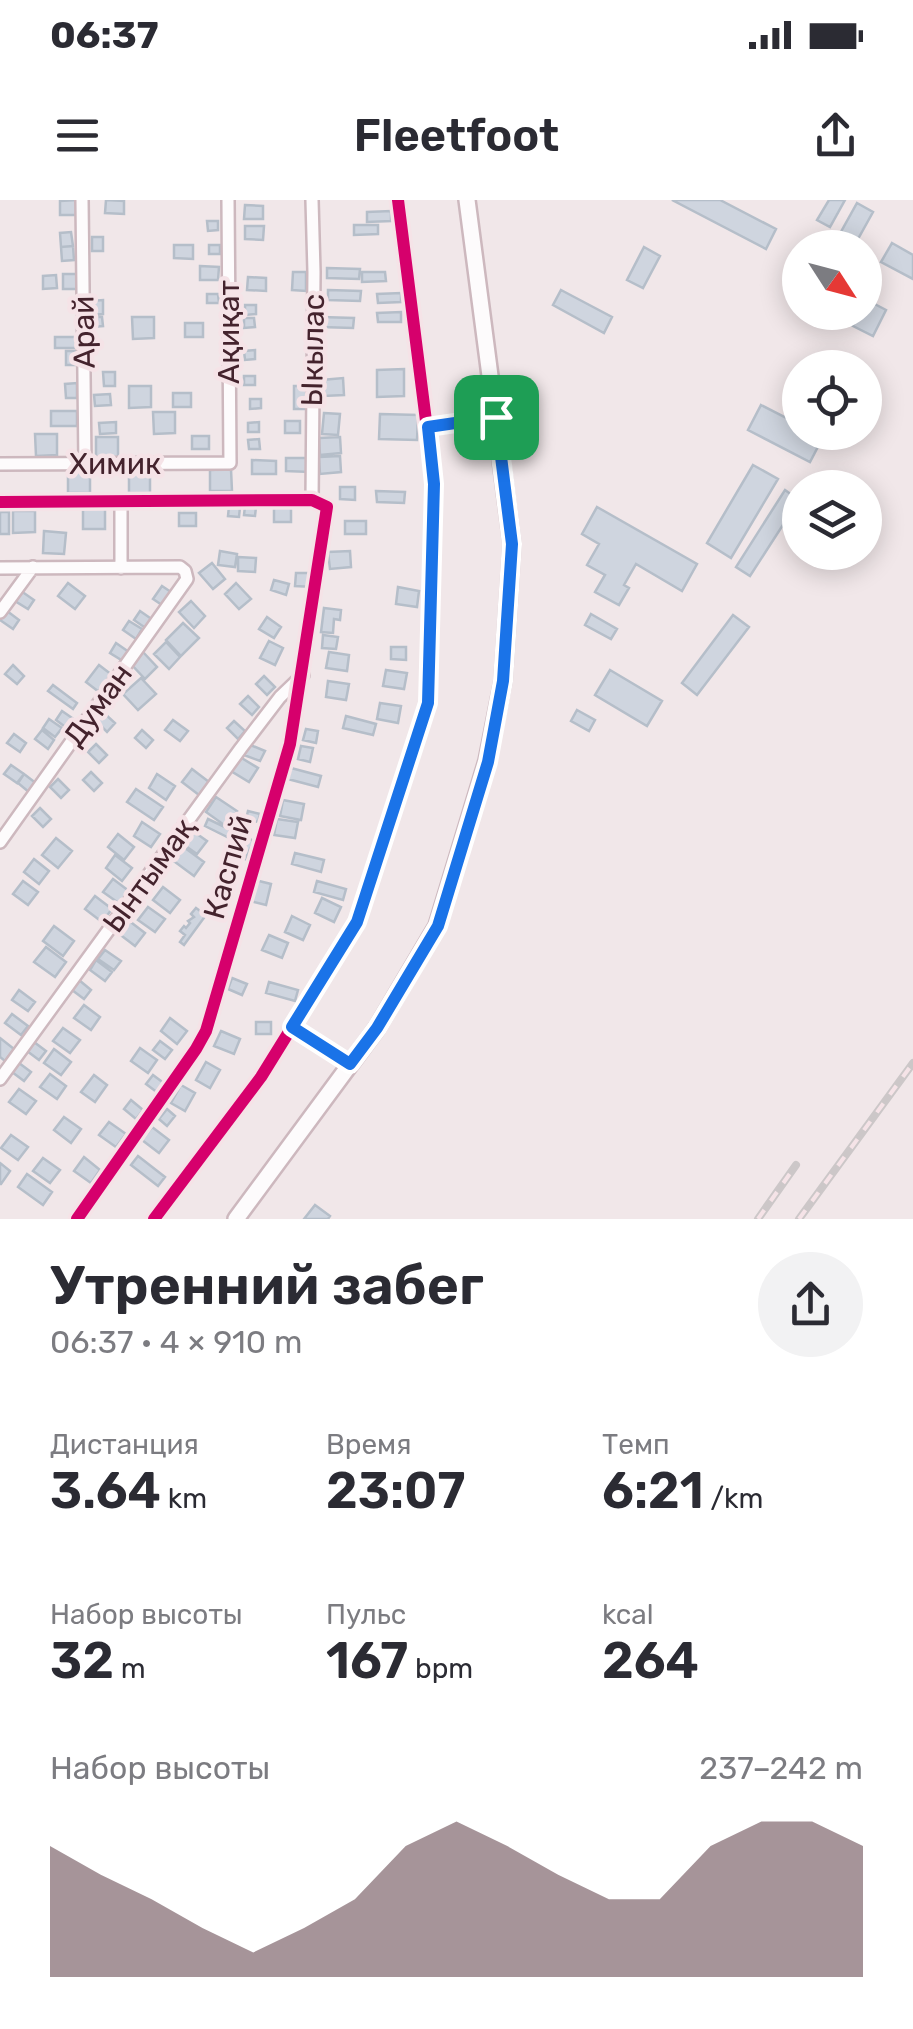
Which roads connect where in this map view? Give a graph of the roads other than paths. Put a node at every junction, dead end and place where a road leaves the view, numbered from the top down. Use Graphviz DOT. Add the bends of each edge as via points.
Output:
graph roads {
  1 [pos="82,200"];
  2 [pos="228,200"];
  3 [pos="312,200"];
  4 [pos="398,200"];
  5 [pos="468,200"];
  6 [pos="496,417"];
  7 [pos="428,427"];
  8 [pos="230,463"];
  9 [pos="0,464"];
  10 [pos="85,464"];
  11 [pos="312,500"];
  12 [pos="122,501"];
  13 [pos="0,502"];
  14 [pos="0,568"];
  15 [pos="33,568"];
  16 [pos="122,568"];
  17 [pos="0,612"];
  18 [pos="303,675"];
  19 [pos="0,842"];
  20 [pos="292,1027"];
  21 [pos="350,1064"];
  22 [pos="0,1079"];
  23 [pos="77,1219"];
  24 [pos="154,1219"];
  25 [pos="236,1219"];
  1 -- 10 [label="street, Арай"];
  2 -- 8 [label="street, Ақиқат"];
  3 -- 11 [label="street, Ыкылас"];
  4 -- 7 [label="street"];
  5 -- 6 [label="main road"];
  6 -- 7 [label="street"];
  6 -- 21 [label="main road" via="512,544 503,681 488,762 438,926"];
  7 -- 20 [label="street" via="434,484 428,703 357,922"];
  8 -- 10 [label="street, Химик"];
  9 -- 10 [label="street, Химик"];
  11 -- 12 [label="street"];
  11 -- 18 [label="street, Каспий" via="327,506"];
  12 -- 13 [label="street"];
  12 -- 16 [label="street"];
  14 -- 15 [label="street"];
  15 -- 16 [label="street"];
  15 -- 17 [label="street"];
  16 -- 19 [label="street, Думан" via="180,567 187,579"];
  18 -- 22 [label="street, Ынтымақ" via="241,748"];
  18 -- 23 [label="street, Каспий" via="290,744 206,1031"];
  20 -- 21 [label="street"];
  20 -- 24 [label="street"];
  21 -- 25 [label="main road"];
}
